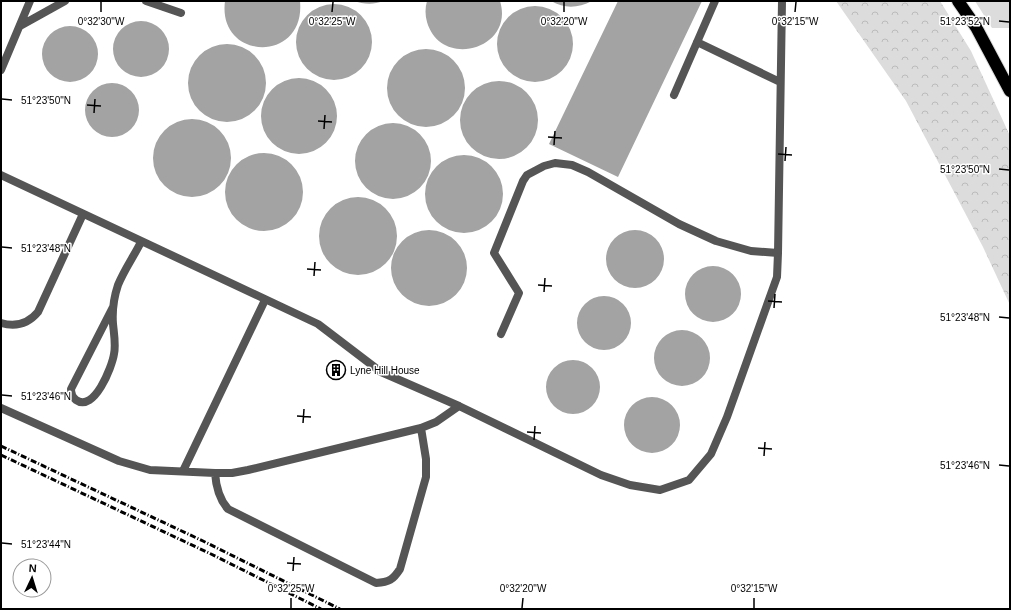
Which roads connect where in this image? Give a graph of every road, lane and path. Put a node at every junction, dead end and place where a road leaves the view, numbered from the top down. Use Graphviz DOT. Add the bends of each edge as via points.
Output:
graph roads {
  1 [pos="30,1"];
  2 [pos="65,1"];
  3 [pos="146,1"];
  4 [pos="715,1"];
  5 [pos="782,1"];
  6 [pos="958,1"];
  7 [pos="181,13"];
  8 [pos="20,26"];
  9 [pos="697,42"];
  10 [pos="1,70"];
  11 [pos="780,82"];
  12 [pos="1010,91"];
  13 [pos="674,95"];
  14 [pos="1,175"];
  15 [pos="83,214"];
  16 [pos="141,242"];
  17 [pos="778,253"];
  18 [pos="265,300"];
  19 [pos="113,307"];
  20 [pos="1,323"];
  21 [pos="500,334"];
  22 [pos="459,406"];
  23 [pos="1,408"];
  24 [pos="421,428"];
  25 [pos="183,472"];
  26 [pos="215,473"];
  1 -- 8 [label="lane"];
  2 -- 8 [label="lane"];
  3 -- 7 [label="lane"];
  4 -- 9 [label="lane"];
  5 -- 11 [label="lane"];
  6 -- 12 [label="highway" via="976,27"];
  8 -- 10 [label="lane"];
  9 -- 11 [label="lane"];
  9 -- 13 [label="lane"];
  11 -- 17 [label="lane"];
  14 -- 15 [label="lane"];
  15 -- 16 [label="lane"];
  15 -- 20 [label="lane" via="38,312 33,318 21,324"];
  16 -- 18 [label="lane"];
  16 -- 19 [label="lane" via="118,285"];
  17 -- 21 [label="lane" via="751,251 716,241 679,224 572,165 555,163 544,166 527,175 523,181 494,253 519,293"];
  17 -- 22 [label="lane" via="776,277 727,416 712,454 689,480 660,490 630,485 602,475"];
  18 -- 22 [label="lane" via="318,324 381,372"];
  18 -- 25 [label="lane"];
  19 -- 19 [label="lane" via="114,353 110,368 102,385 90,400 79,401 72,396 71,389"];
  22 -- 24 [label="lane" via="436,422"];
  23 -- 25 [label="lane" via="119,461 150,470"];
  24 -- 26 [label="lane" via="248,470"];
  24 -- 26 [label="lane" via="426,477 400,569 396,576 387,582 376,583 228,510 222,503 216,486"];
  25 -- 26 [label="lane"];
}
